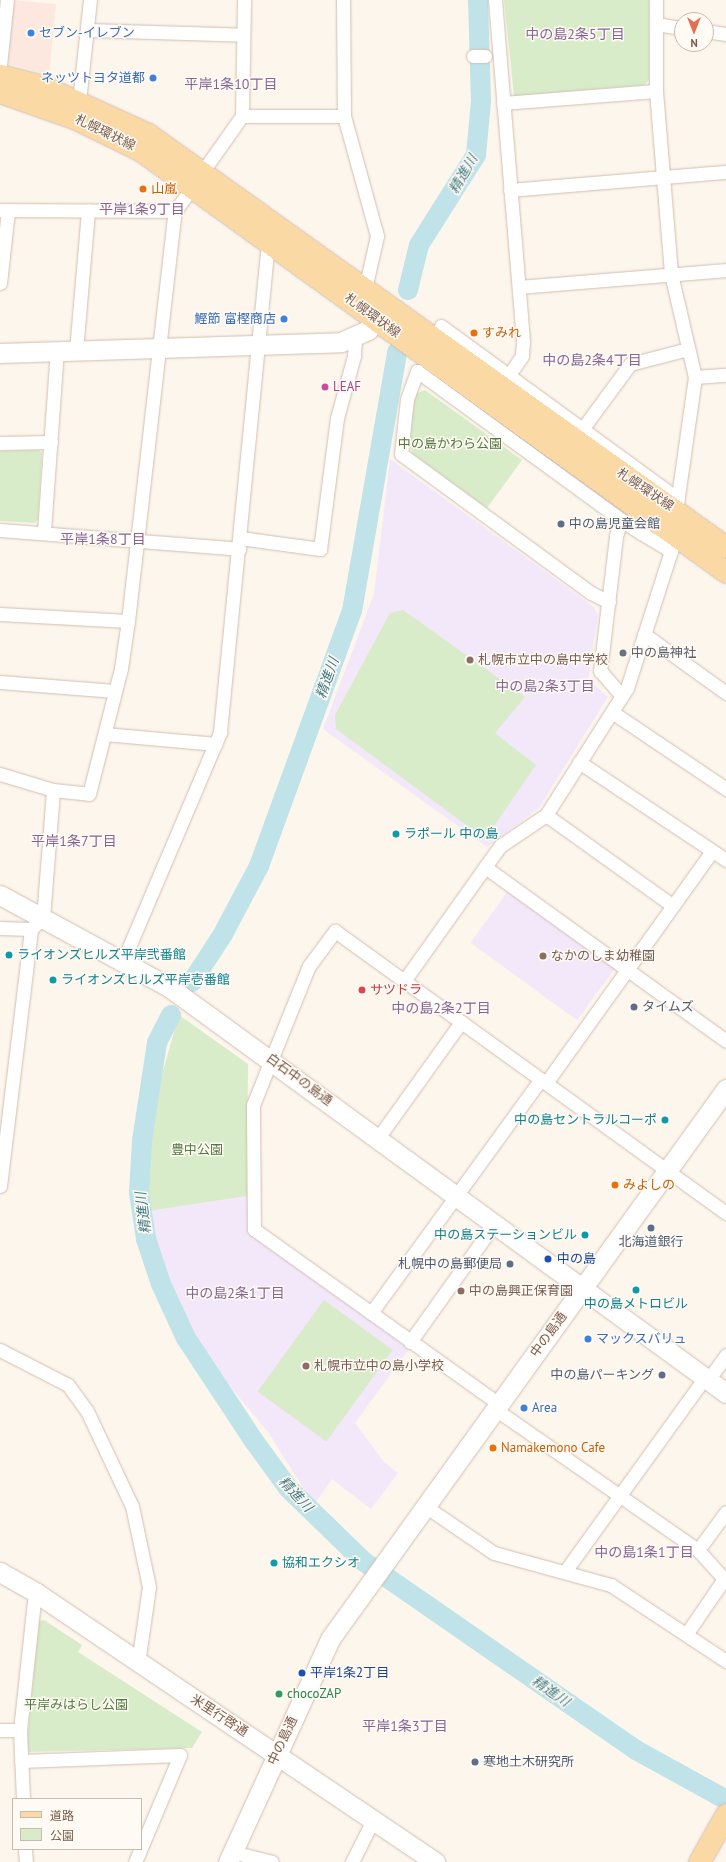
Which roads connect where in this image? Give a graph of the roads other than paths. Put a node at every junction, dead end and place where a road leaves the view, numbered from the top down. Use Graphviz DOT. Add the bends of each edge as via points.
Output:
graph roads {
  1 [pos="7,0"];
  2 [pos="90,0"];
  3 [pos="244,0"];
  4 [pos="344,0"];
  5 [pos="495,0"];
  6 [pos="656,0"];
  7 [pos="656,24"];
  8 [pos="674,27"];
  9 [pos="88,30"];
  10 [pos="714,32"];
  11 [pos="726,34"];
  12 [pos="243,35"];
  13 [pos="0,65"];
  14 [pos="0,75"];
  15 [pos="656,91"];
  16 [pos="0,92"];
  17 [pos="79,101"];
  18 [pos="504,103"];
  19 [pos="242,116"];
  20 [pos="344,116"];
  21 [pos="726,172"];
  22 [pos="663,177"];
  23 [pos="198,178"];
  24 [pos="510,190"];
  25 [pos="4,210"];
  26 [pos="88,211"];
  27 [pos="175,211"];
  28 [pos="268,240"];
  29 [pos="726,270"];
  30 [pos="671,274"];
  31 [pos="0,282"];
  32 [pos="518,287"];
  33 [pos="365,289"];
  34 [pos="375,318"];
  35 [pos="441,326"];
  36 [pos="355,337"];
  37 [pos="259,346"];
  38 [pos="158,349"];
  39 [pos="688,349"];
  40 [pos="57,351"];
  41 [pos="76,351"];
  42 [pos="0,352"];
  43 [pos="726,375"];
  44 [pos="508,376"];
  45 [pos="695,377"];
  46 [pos="583,428"];
  47 [pos="51,442"];
  48 [pos="0,444"];
  49 [pos="677,505"];
  50 [pos="621,520"];
  51 [pos="646,525"];
  52 [pos="0,530"];
  53 [pos="44,532"];
  54 [pos="137,539"];
  55 [pos="673,543"];
  56 [pos="239,544"];
  57 [pos="726,547"];
  58 [pos="726,572"];
  59 [pos="610,602"];
  60 [pos="0,614"];
  61 [pos="128,621"];
  62 [pos="644,634"];
  63 [pos="0,682"];
  64 [pos="115,690"];
  65 [pos="726,693"];
  66 [pos="622,696"];
  67 [pos="612,712"];
  68 [pos="105,734"];
  69 [pos="216,744"];
  70 [pos="579,762"];
  71 [pos="0,774"];
  72 [pos="726,789"];
  73 [pos="52,790"];
  74 [pos="546,815"];
  75 [pos="712,852"];
  76 [pos="726,860"];
  77 [pos="485,867"];
  78 [pos="0,895"];
  79 [pos="673,906"];
  80 [pos="37,923"];
  81 [pos="0,928"];
  82 [pos="123,961"];
  83 [pos="627,970"];
  84 [pos="404,981"];
  85 [pos="461,1022"];
  86 [pos="726,1041"];
  87 [pos="273,1061"];
  88 [pos="543,1081"];
  89 [pos="726,1089"];
  90 [pos="378,1138"];
  91 [pos="667,1170"];
  92 [pos="0,1186"];
  93 [pos="457,1196"];
  94 [pos="726,1213"];
  95 [pos="495,1223"];
  96 [pos="584,1288"];
  97 [pos="371,1313"];
  98 [pos="410,1342"];
  99 [pos="0,1350"];
  100 [pos="726,1355"];
  101 [pos="706,1379"];
  102 [pos="726,1393"];
  103 [pos="497,1406"];
  104 [pos="619,1495"];
  105 [pos="425,1506"];
  106 [pos="726,1512"];
  107 [pos="698,1550"];
  108 [pos="566,1570"];
  109 [pos="0,1572"];
  110 [pos="35,1592"];
  111 [pos="687,1633"];
  112 [pos="726,1660"];
  113 [pos="138,1663"];
  114 [pos="0,1730"];
  115 [pos="20,1730"];
  116 [pos="277,1755"];
  117 [pos="21,1761"];
  118 [pos="23,1798"];
  119 [pos="726,1814"];
  120 [pos="373,1820"];
  121 [pos="144,1836"];
  122 [pos="139,1850"];
  123 [pos="230,1857"];
  124 [pos="135,1862"];
  125 [pos="272,1862"];
  126 [pos="352,1862"];
  127 [pos="436,1862"];
  128 [pos="699,1862"];
  1 -- 13 [label="street"];
  2 -- 9 [label="street"];
  3 -- 12 [label="street"];
  4 -- 20 [label="street"];
  5 -- 18 [label="street"];
  6 -- 7 [label="street"];
  7 -- 8 [label="street"];
  7 -- 15 [label="street"];
  9 -- 12 [label="street"];
  9 -- 17 [label="street"];
  10 -- 11 [label="street"];
  12 -- 19 [label="street"];
  14 -- 17 [label="main road, 札幌環状線"];
  15 -- 18 [label="street"];
  15 -- 22 [label="street"];
  16 -- 23 [label="main road, 札幌環状線" via="74,118"];
  17 -- 23 [label="main road, 札幌環状線" via="148,134"];
  18 -- 24 [label="street"];
  19 -- 20 [label="street"];
  19 -- 23 [label="street"];
  20 -- 33 [label="street" via="377,236"];
  21 -- 22 [label="street"];
  22 -- 24 [label="street"];
  22 -- 30 [label="street"];
  23 -- 27 [label="street"];
  23 -- 28 [label="main road, 札幌環状線"];
  23 -- 33 [label="main road, 札幌環状線"];
  24 -- 32 [label="street"];
  25 -- 26 [label="street"];
  25 -- 31 [label="street"];
  26 -- 27 [label="street"];
  26 -- 41 [label="street"];
  27 -- 38 [label="street"];
  28 -- 34 [label="main road, 札幌環状線"];
  28 -- 37 [label="street"];
  29 -- 30 [label="street"];
  30 -- 32 [label="street"];
  30 -- 39 [label="street"];
  32 -- 44 [label="street" via="523,352"];
  33 -- 49 [label="main road, 札幌環状線"];
  34 -- 36 [label="street" via="368,330"];
  34 -- 51 [label="main road, 札幌環状線"];
  35 -- 44 [label="street"];
  36 -- 37 [label="street" via="341,342"];
  36 -- 56 [label="street" via="354,356 337,418 320,549"];
  37 -- 38 [label="street"];
  37 -- 56 [label="street"];
  38 -- 41 [label="street"];
  38 -- 54 [label="street"];
  39 -- 45 [label="street"];
  39 -- 46 [label="street" via="630,364"];
  40 -- 41 [label="street"];
  40 -- 42 [label="street"];
  40 -- 47 [label="street"];
  43 -- 45 [label="street"];
  44 -- 46 [label="street"];
  45 -- 49 [label="street"];
  46 -- 49 [label="street"];
  47 -- 48 [label="street"];
  47 -- 53 [label="street"];
  49 -- 57 [label="main road, 札幌環状線"];
  50 -- 51 [label="street"];
  50 -- 59 [label="street"];
  50 -- 59 [label="street" via="417,371 407,399 401,454 591,593"];
  51 -- 55 [label="main road, 札幌環状線"];
  52 -- 53 [label="street"];
  53 -- 54 [label="street"];
  54 -- 56 [label="street"];
  54 -- 61 [label="street"];
  55 -- 58 [label="main road, 札幌環状線"];
  55 -- 62 [label="street"];
  56 -- 69 [label="street"];
  59 -- 66 [label="street" via="600,675"];
  60 -- 61 [label="street"];
  61 -- 64 [label="street"];
  62 -- 65 [label="street"];
  62 -- 66 [label="street"];
  63 -- 64 [label="street"];
  64 -- 68 [label="street"];
  66 -- 67 [label="street"];
  67 -- 70 [label="street"];
  67 -- 72 [label="street"];
  68 -- 69 [label="street"];
  68 -- 73 [label="street" via="89,794"];
  69 -- 82 [label="street"];
  70 -- 74 [label="street"];
  70 -- 75 [label="street"];
  71 -- 73 [label="street"];
  73 -- 80 [label="street"];
  74 -- 77 [label="street" via="500,846"];
  74 -- 79 [label="street"];
  75 -- 76 [label="street"];
  75 -- 79 [label="street"];
  77 -- 83 [label="street"];
  77 -- 84 [label="street"];
  78 -- 80 [label="street, 白石中の島通"];
  79 -- 83 [label="street"];
  80 -- 81 [label="street"];
  80 -- 82 [label="street, 白石中の島通"];
  80 -- 92 [label="street"];
  82 -- 87 [label="street, 白石中の島通" via="169,987"];
  83 -- 86 [label="street"];
  83 -- 88 [label="street"];
  84 -- 85 [label="street"];
  84 -- 87 [label="street" via="335,931 309,966"];
  85 -- 88 [label="street"];
  85 -- 90 [label="street"];
  87 -- 90 [label="street, 白石中の島通"];
  87 -- 97 [label="street" via="253,1105 254,1229"];
  88 -- 91 [label="street"];
  88 -- 93 [label="street"];
  89 -- 91 [label="street, 中の島通"];
  90 -- 93 [label="street, 白石中の島通"];
  91 -- 94 [label="street"];
  91 -- 96 [label="street, 中の島通"];
  93 -- 95 [label="street, 白石中の島通"];
  93 -- 97 [label="street"];
  95 -- 96 [label="street, 白石中の島通"];
  95 -- 98 [label="street"];
  96 -- 101 [label="street, 白石中の島通"];
  96 -- 103 [label="street, 中の島通"];
  97 -- 98 [label="street"];
  98 -- 103 [label="street"];
  99 -- 113 [label="street" via="68,1384 87,1411 132,1506 149,1587"];
  100 -- 101 [label="street"];
  101 -- 102 [label="street, 白石中の島通"];
  101 -- 104 [label="street"];
  103 -- 104 [label="street"];
  103 -- 105 [label="street, 中の島通"];
  104 -- 107 [label="street"];
  104 -- 108 [label="street"];
  105 -- 108 [label="street" via="494,1553"];
  105 -- 116 [label="street, 中の島通" via="330,1638"];
  106 -- 107 [label="street"];
  107 -- 111 [label="street" via="724,1579"];
  108 -- 111 [label="street" via="611,1585"];
  109 -- 110 [label="street, 米里行啓通"];
  110 -- 113 [label="street, 米里行啓通"];
  110 -- 115 [label="street"];
  111 -- 112 [label="street"];
  113 -- 116 [label="street, 米里行啓通"];
  114 -- 115 [label="street"];
  115 -- 117 [label="street"];
  116 -- 120 [label="street, 米里行啓通"];
  116 -- 123 [label="street, 中の島通"];
  117 -- 118 [label="street"];
  117 -- 121 [label="street" via="180,1755"];
  119 -- 128 [label="main road"];
  120 -- 126 [label="street"];
  120 -- 127 [label="street, 米里行啓通"];
  122 -- 124 [label="street"];
  123 -- 125 [label="street"];
}
